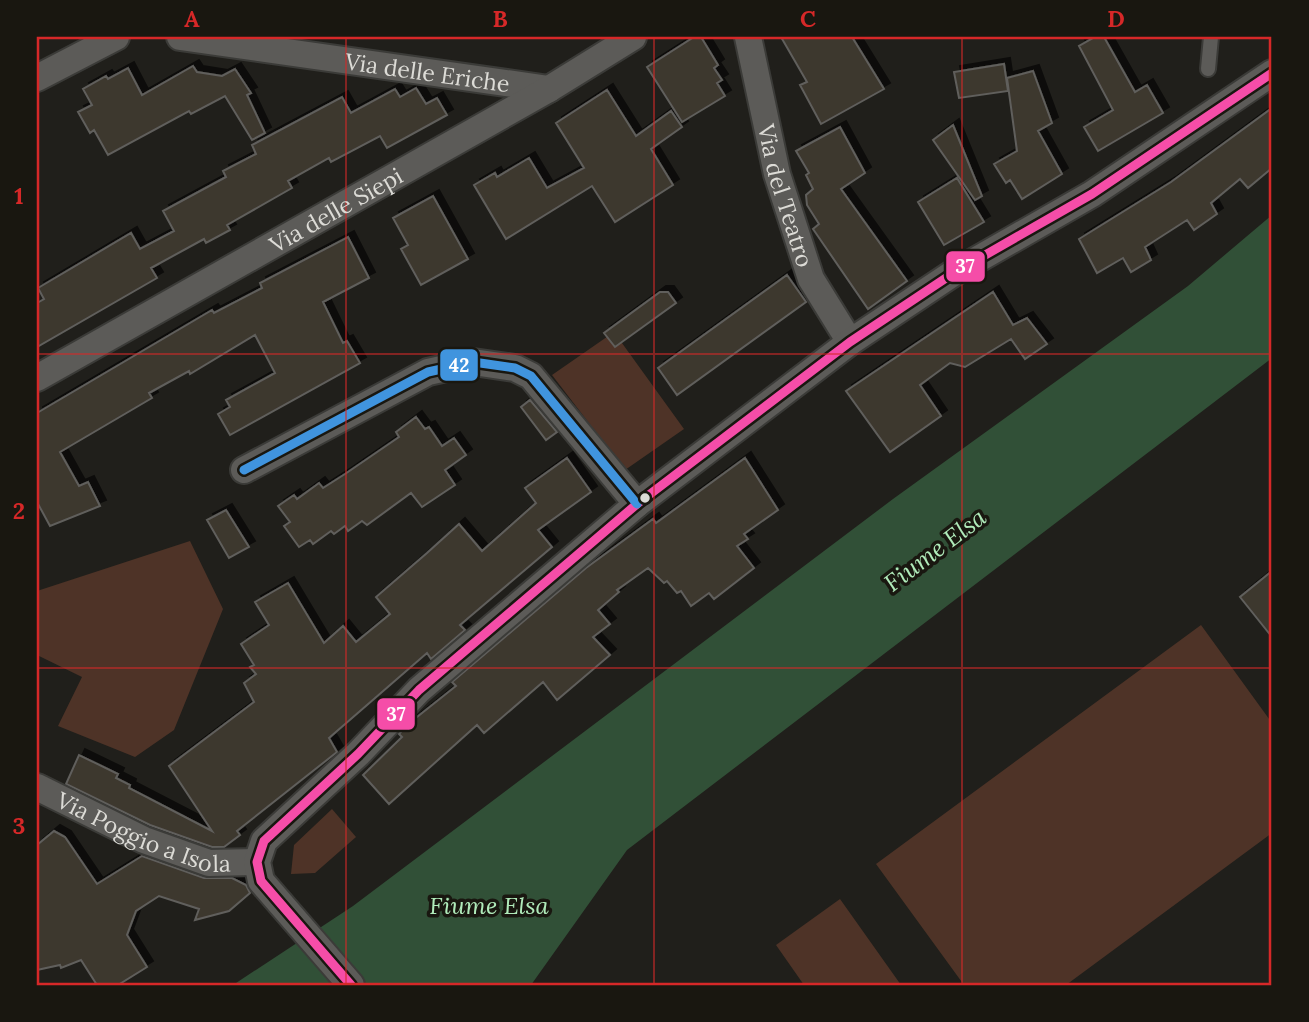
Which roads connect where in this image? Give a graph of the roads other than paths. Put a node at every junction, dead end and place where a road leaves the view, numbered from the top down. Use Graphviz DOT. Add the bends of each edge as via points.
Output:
graph roads {
  1 [pos="116,37"];
  2 [pos="180,37"];
  3 [pos="633,37"];
  4 [pos="748,37"];
  5 [pos="1211,37"];
  6 [pos="1208,69"];
  7 [pos="1272,73"];
  8 [pos="37,78"];
  9 [pos="550,89"];
  10 [pos="850,342"];
  11 [pos="37,378"];
  12 [pos="244,470"];
  13 [pos="637,504"];
  14 [pos="37,788"];
  15 [pos="257,862"];
  16 [pos="351,985"];
  1 -- 8 [label="street"];
  2 -- 9 [label="street, Via delle Eriche"];
  3 -- 9 [label="street, Via delle Siepi"];
  4 -- 10 [label="street, Via del Teatro" via="778,174 811,279"];
  5 -- 6 [label="lane"];
  7 -- 10 [label="street" via="1092,194 952,274"];
  9 -- 11 [label="street, Via delle Siepi"];
  10 -- 13 [label="street"];
  12 -- 13 [label="street" via="428,372 473,362 515,368 531,376"];
  13 -- 15 [label="street" via="419,690 264,841"];
  14 -- 15 [label="street, Via Poggio a Isola" via="157,845 209,863"];
  15 -- 16 [label="street" via="261,881"];
}
